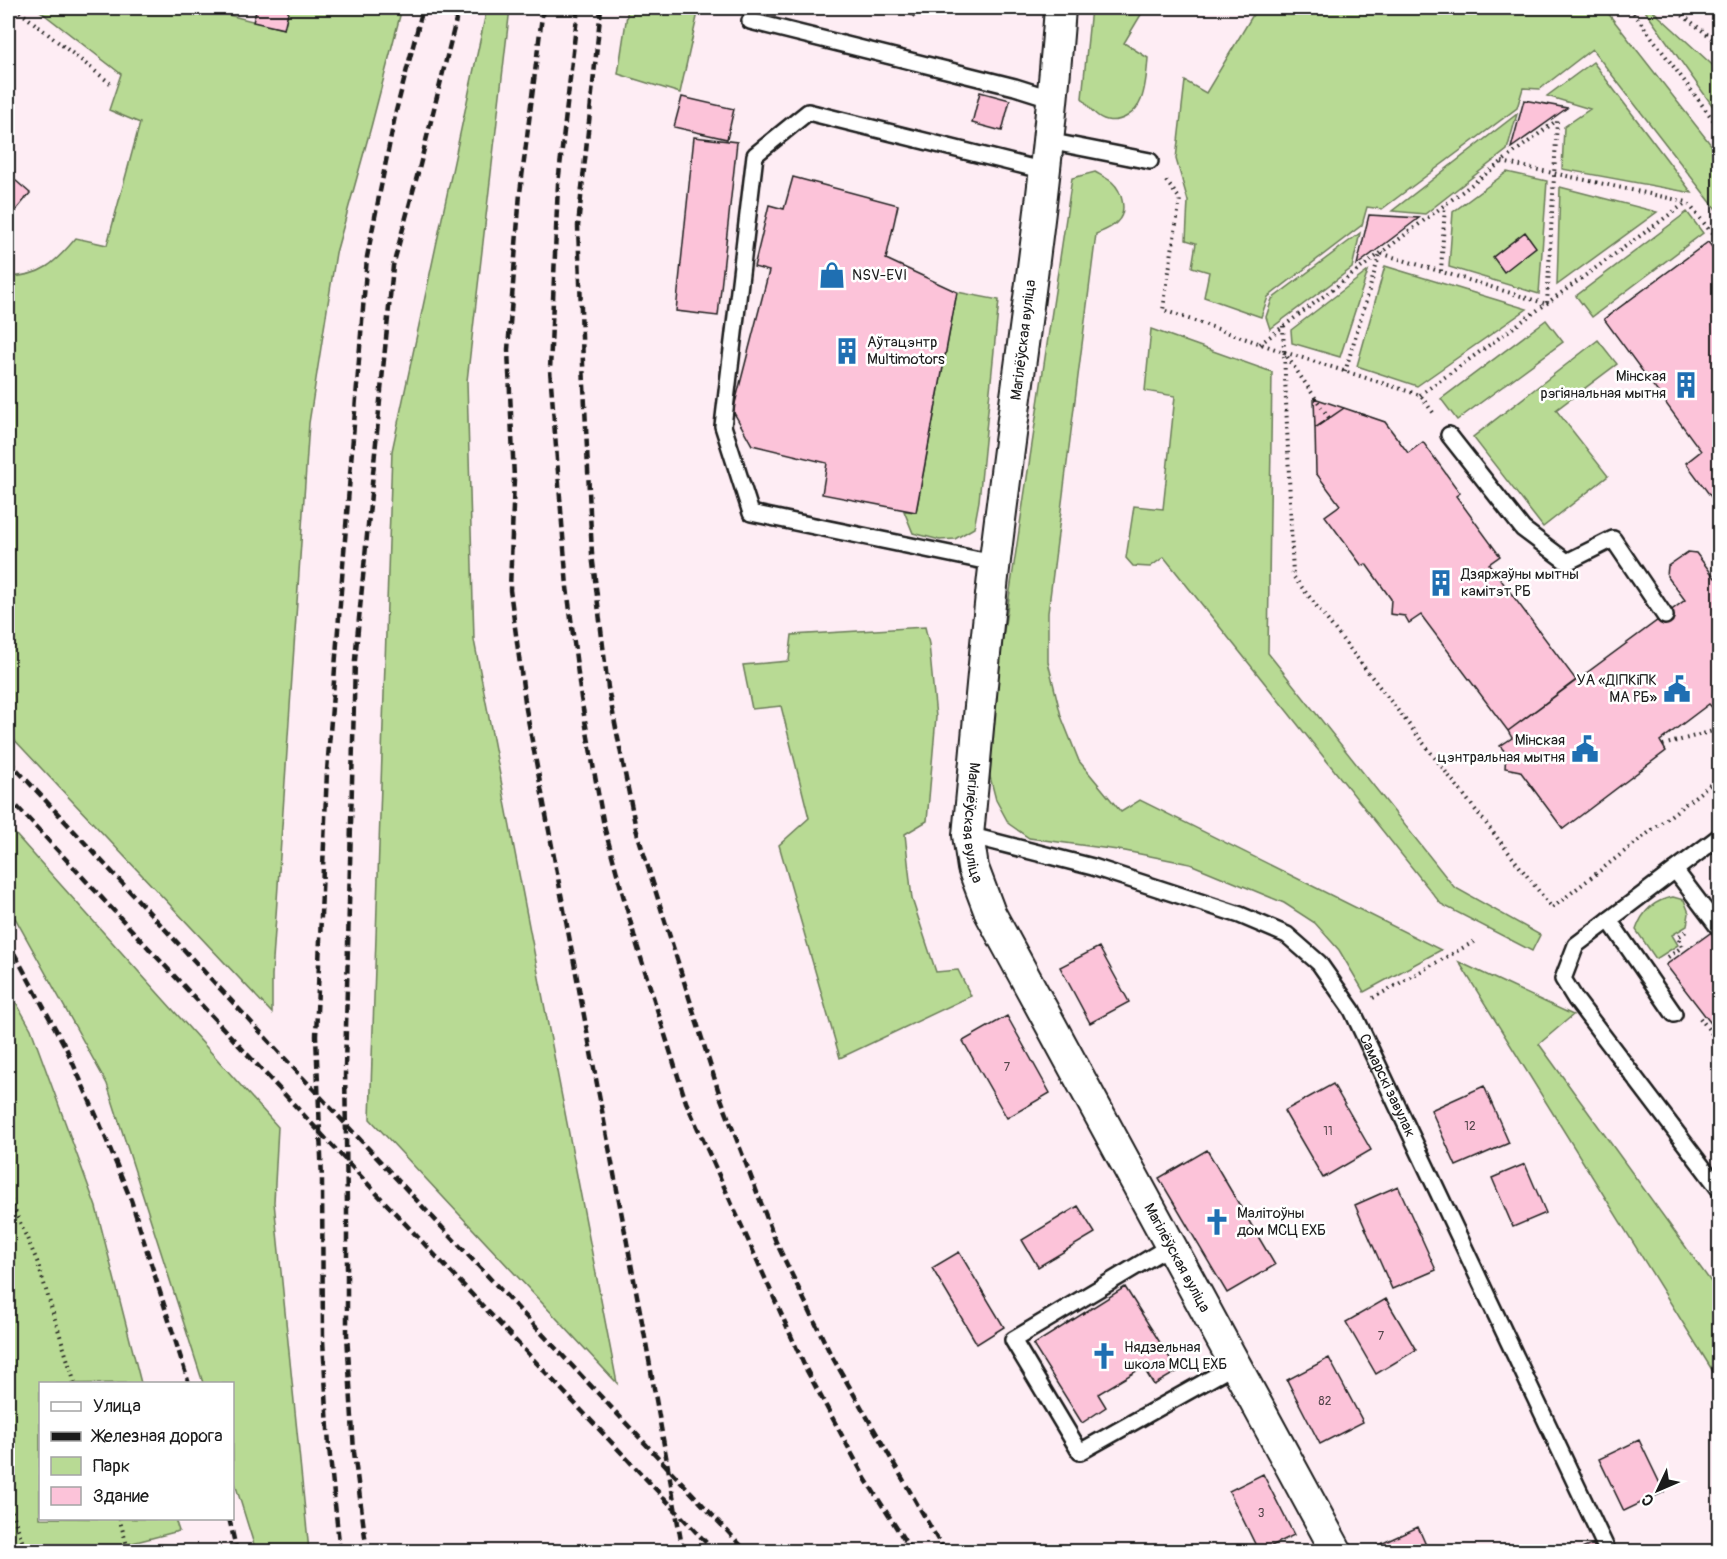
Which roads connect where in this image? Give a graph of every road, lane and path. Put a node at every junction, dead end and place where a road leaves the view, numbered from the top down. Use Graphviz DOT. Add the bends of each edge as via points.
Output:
graph roads {
  1 [pos="15,8"];
  2 [pos="1060,8"];
  3 [pos="1630,8"];
  4 [pos="1673,8"];
  5 [pos="750,21"];
  6 [pos="1719,44"];
  7 [pos="110,84"];
  8 [pos="1053,99"];
  9 [pos="1719,129"];
  10 [pos="1048,141"];
  11 [pos="1150,161"];
  12 [pos="1502,162"];
  13 [pos="1045,171"];
  14 [pos="1554,173"];
  15 [pos="1687,202"];
  16 [pos="1444,205"];
  17 [pos="1719,243"];
  18 [pos="1380,253"];
  19 [pos="1441,271"];
  20 [pos="1547,304"];
  21 [pos="1283,326"];
  22 [pos="1260,344"];
  23 [pos="1284,352"];
  24 [pos="1345,372"];
  25 [pos="1420,395"];
  26 [pos="1329,418"];
  27 [pos="1449,435"];
  28 [pos="994,563"];
  29 [pos="1665,616"];
  30 [pos="1719,729"];
  31 [pos="1663,745"];
  32 [pos="1719,777"];
  33 [pos="968,835"];
  34 [pos="1719,836"];
  35 [pos="1675,870"];
  36 [pos="1609,920"];
  37 [pos="1713,921"];
  38 [pos="1477,940"];
  39 [pos="1667,958"];
  40 [pos="1352,1010"];
  41 [pos="1674,1014"];
  42 [pos="1699,1017"];
  43 [pos="1719,1044"];
  44 [pos="1719,1190"];
  45 [pos="8,1195"];
  46 [pos="1170,1246"];
  47 [pos="1235,1365"];
  48 [pos="75,1382"];
  49 [pos="8,1500"];
  50 [pos="120,1520"];
  51 [pos="26,1551"];
  52 [pos="129,1551"];
  53 [pos="1337,1551"];
  54 [pos="1608,1551"];
  1 -- 7 [label="path"];
  2 -- 8 [label="street, Магілёўская вуліца"];
  3 -- 9 [label="path"];
  4 -- 6 [label="path"];
  5 -- 8 [label="lane"];
  8 -- 10 [label="street, Магілёўская вуліца"];
  10 -- 11 [label="lane"];
  10 -- 13 [label="street, Магілёўская вуліца"];
  11 -- 22 [label="path" via="1179,199 1163,310"];
  12 -- 14 [label="path"];
  12 -- 14 [label="path" via="1557,121"];
  12 -- 16 [label="path"];
  13 -- 28 [label="street, Магілёўская вуліца"];
  13 -- 28 [label="lane" via="808,112 755,155 723,426 751,513"];
  14 -- 15 [label="path"];
  14 -- 20 [label="path"];
  15 -- 17 [label="path"];
  15 -- 20 [label="path"];
  16 -- 18 [label="path"];
  16 -- 19 [label="path"];
  18 -- 19 [label="path"];
  18 -- 21 [label="path"];
  18 -- 24 [label="path"];
  19 -- 20 [label="path"];
  20 -- 25 [label="path"];
  21 -- 22 [label="path"];
  21 -- 23 [label="path"];
  22 -- 23 [label="path"];
  23 -- 24 [label="path"];
  23 -- 26 [label="path"];
  23 -- 32 [label="path" via="1293,576 1552,908"];
  24 -- 25 [label="path"];
  25 -- 27 [label="path"];
  27 -- 29 [label="lane" via="1523,529 1567,561 1613,539"];
  28 -- 33 [label="street, Магілёўская вуліца"];
  30 -- 31 [label="path"];
  33 -- 40 [label="lane, Самарскі завулак" via="1093,867 1240,915 1287,935 1319,963"];
  33 -- 46 [label="street, Магілёўская вуліца" via="973,868 990,913"];
  34 -- 35 [label="lane"];
  35 -- 36 [label="lane"];
  35 -- 37 [label="lane"];
  36 -- 41 [label="lane"];
  36 -- 44 [label="lane" via="1576,945 1563,979"];
  37 -- 39 [label="path" via="1678,937 1682,947"];
  38 -- 40 [label="path"];
  40 -- 54 [label="lane, Самарскі завулак"];
  42 -- 43 [label="path"];
  45 -- 48 [label="path" via="38,1261"];
  46 -- 47 [label="street, Магілёўская вуліца"];
  46 -- 47 [label="lane" via="1013,1340 1080,1452"];
  47 -- 53 [label="street, Магілёўская вуліца"];
  49 -- 51 [label="path"];
  50 -- 52 [label="path"];
}
